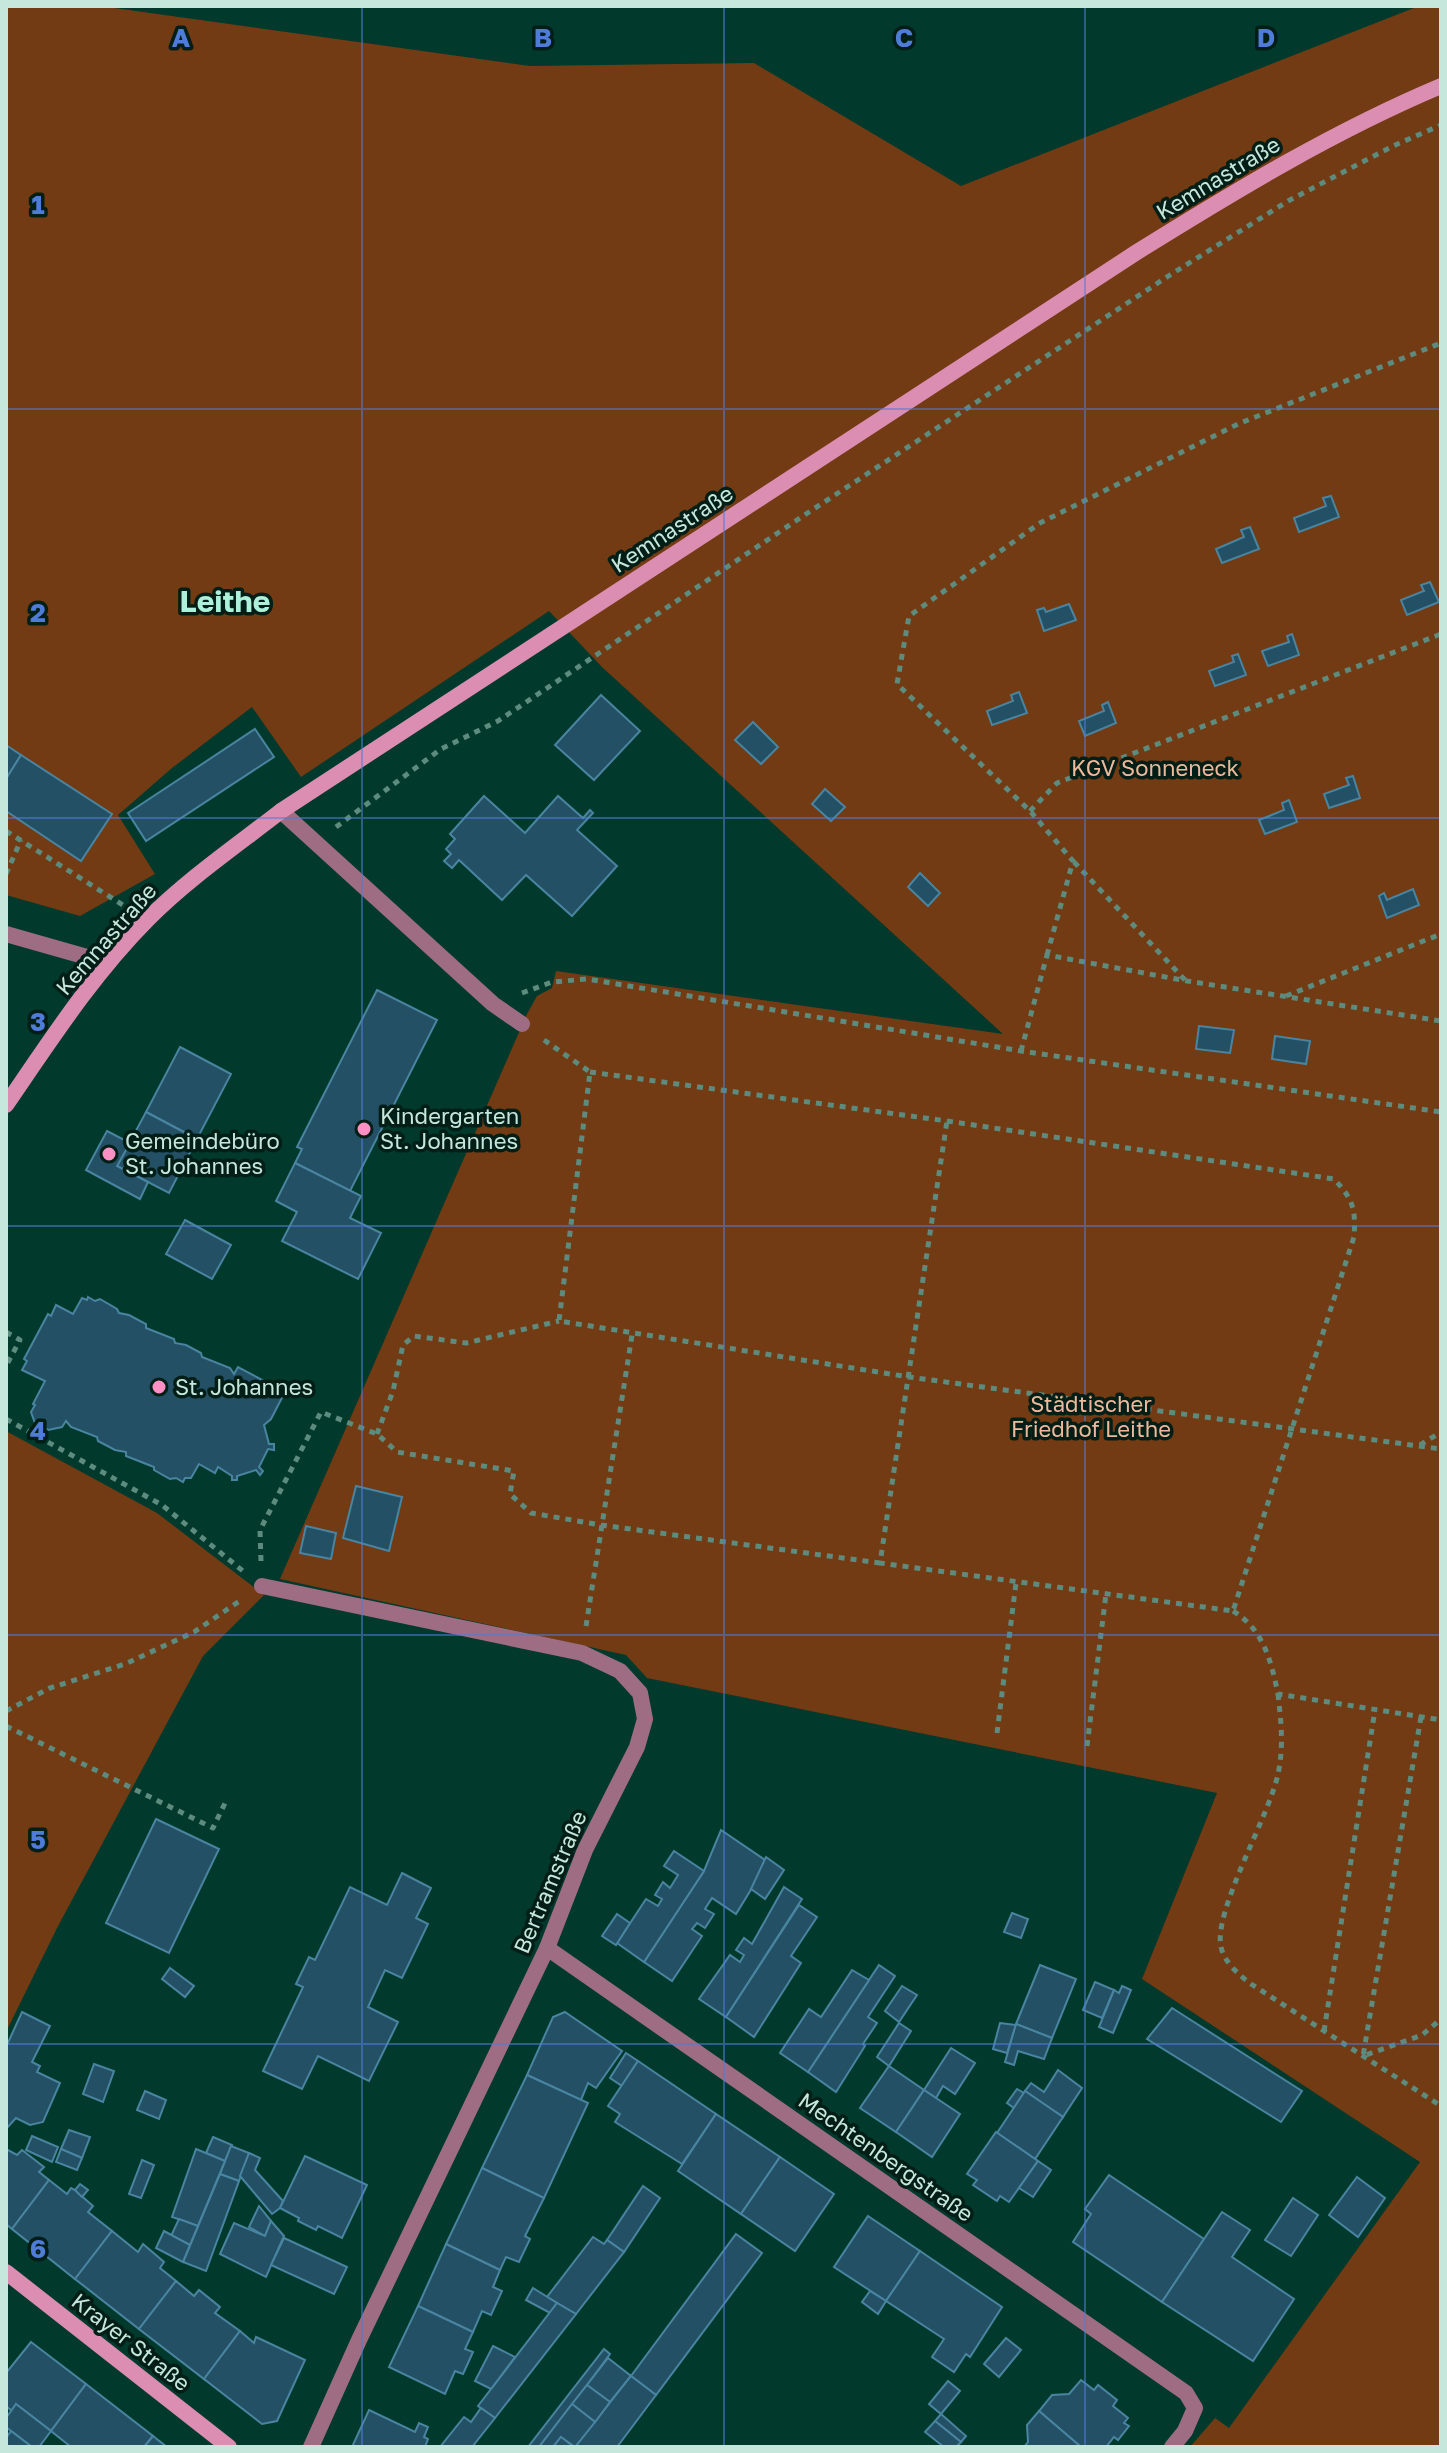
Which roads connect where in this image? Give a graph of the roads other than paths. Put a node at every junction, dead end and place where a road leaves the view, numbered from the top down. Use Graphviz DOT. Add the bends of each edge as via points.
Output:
graph roads {
  1 [pos="1441,86"];
  2 [pos="281,811"];
  3 [pos="6,934"];
  4 [pos="108,963"];
  5 [pos="522,1024"];
  6 [pos="6,1105"];
  7 [pos="262,1586"];
  8 [pos="547,1948"];
  9 [pos="6,2272"];
  10 [pos="229,2447"];
  11 [pos="311,2447"];
  12 [pos="1172,2447"];
  1 -- 2 [label="street, Kemnastraße" via="1383,110 1259,176 1137,252"];
  2 -- 4 [label="street, Kemnastraße" via="176,893"];
  2 -- 5 [label="street" via="493,1004"];
  3 -- 4 [label="street"];
  4 -- 6 [label="street, Kemnastraße"];
  7 -- 8 [label="street, Bertramstraße" via="582,1653 620,1671 640,1693 645,1719 637,1747 585,1850"];
  8 -- 11 [label="street, Bertramstraße"];
  8 -- 12 [label="street, Mechtenbergstraße" via="1186,2393 1195,2408"];
  9 -- 10 [label="street, Krayer Straße"];
}
